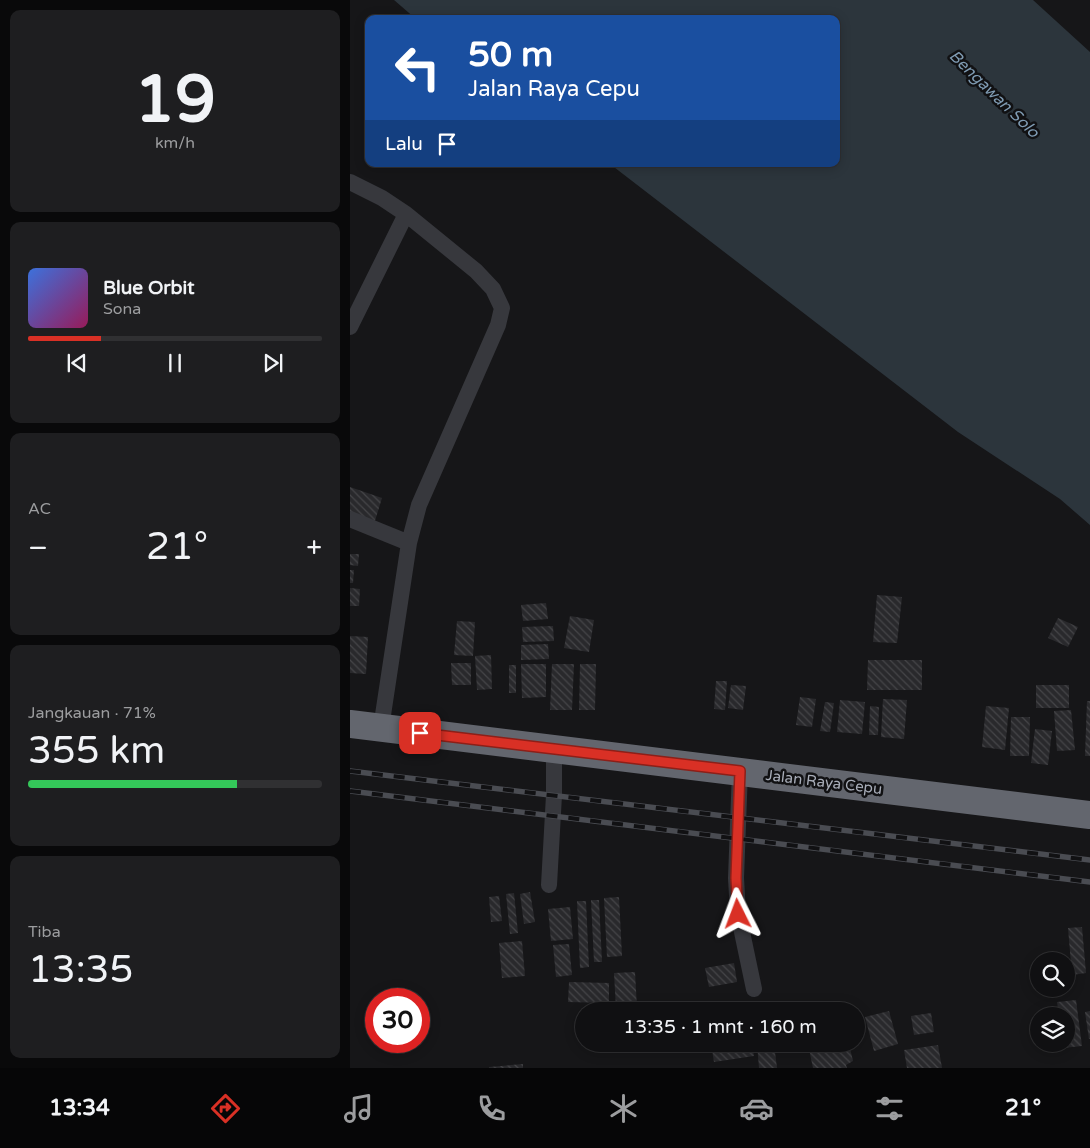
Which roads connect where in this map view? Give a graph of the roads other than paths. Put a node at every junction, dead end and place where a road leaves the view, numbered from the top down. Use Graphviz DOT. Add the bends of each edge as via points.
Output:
graph roads {
  1 [pos="350,182"];
  2 [pos="406,214"];
  3 [pos="350,327"];
  4 [pos="350,519"];
  5 [pos="409,543"];
  6 [pos="350,724"];
  7 [pos="381,728"];
  8 [pos="554,749"];
  9 [pos="740,771"];
  10 [pos="1090,815"];
  11 [pos="549,885"];
  12 [pos="754,989"];
  1 -- 2 [label="street"];
  2 -- 3 [label="street"];
  2 -- 5 [label="street" via="476,271 493,289 502,308 498,325 419,505"];
  4 -- 5 [label="street"];
  5 -- 7 [label="street"];
  6 -- 7 [label="highway, Jalan Raya Cepu"];
  7 -- 8 [label="highway, Jalan Raya Cepu"];
  8 -- 9 [label="highway, Jalan Raya Cepu"];
  8 -- 11 [label="street"];
  9 -- 10 [label="highway, Jalan Raya Cepu"];
  9 -- 12 [label="street" via="736,878 738,914"];
}
